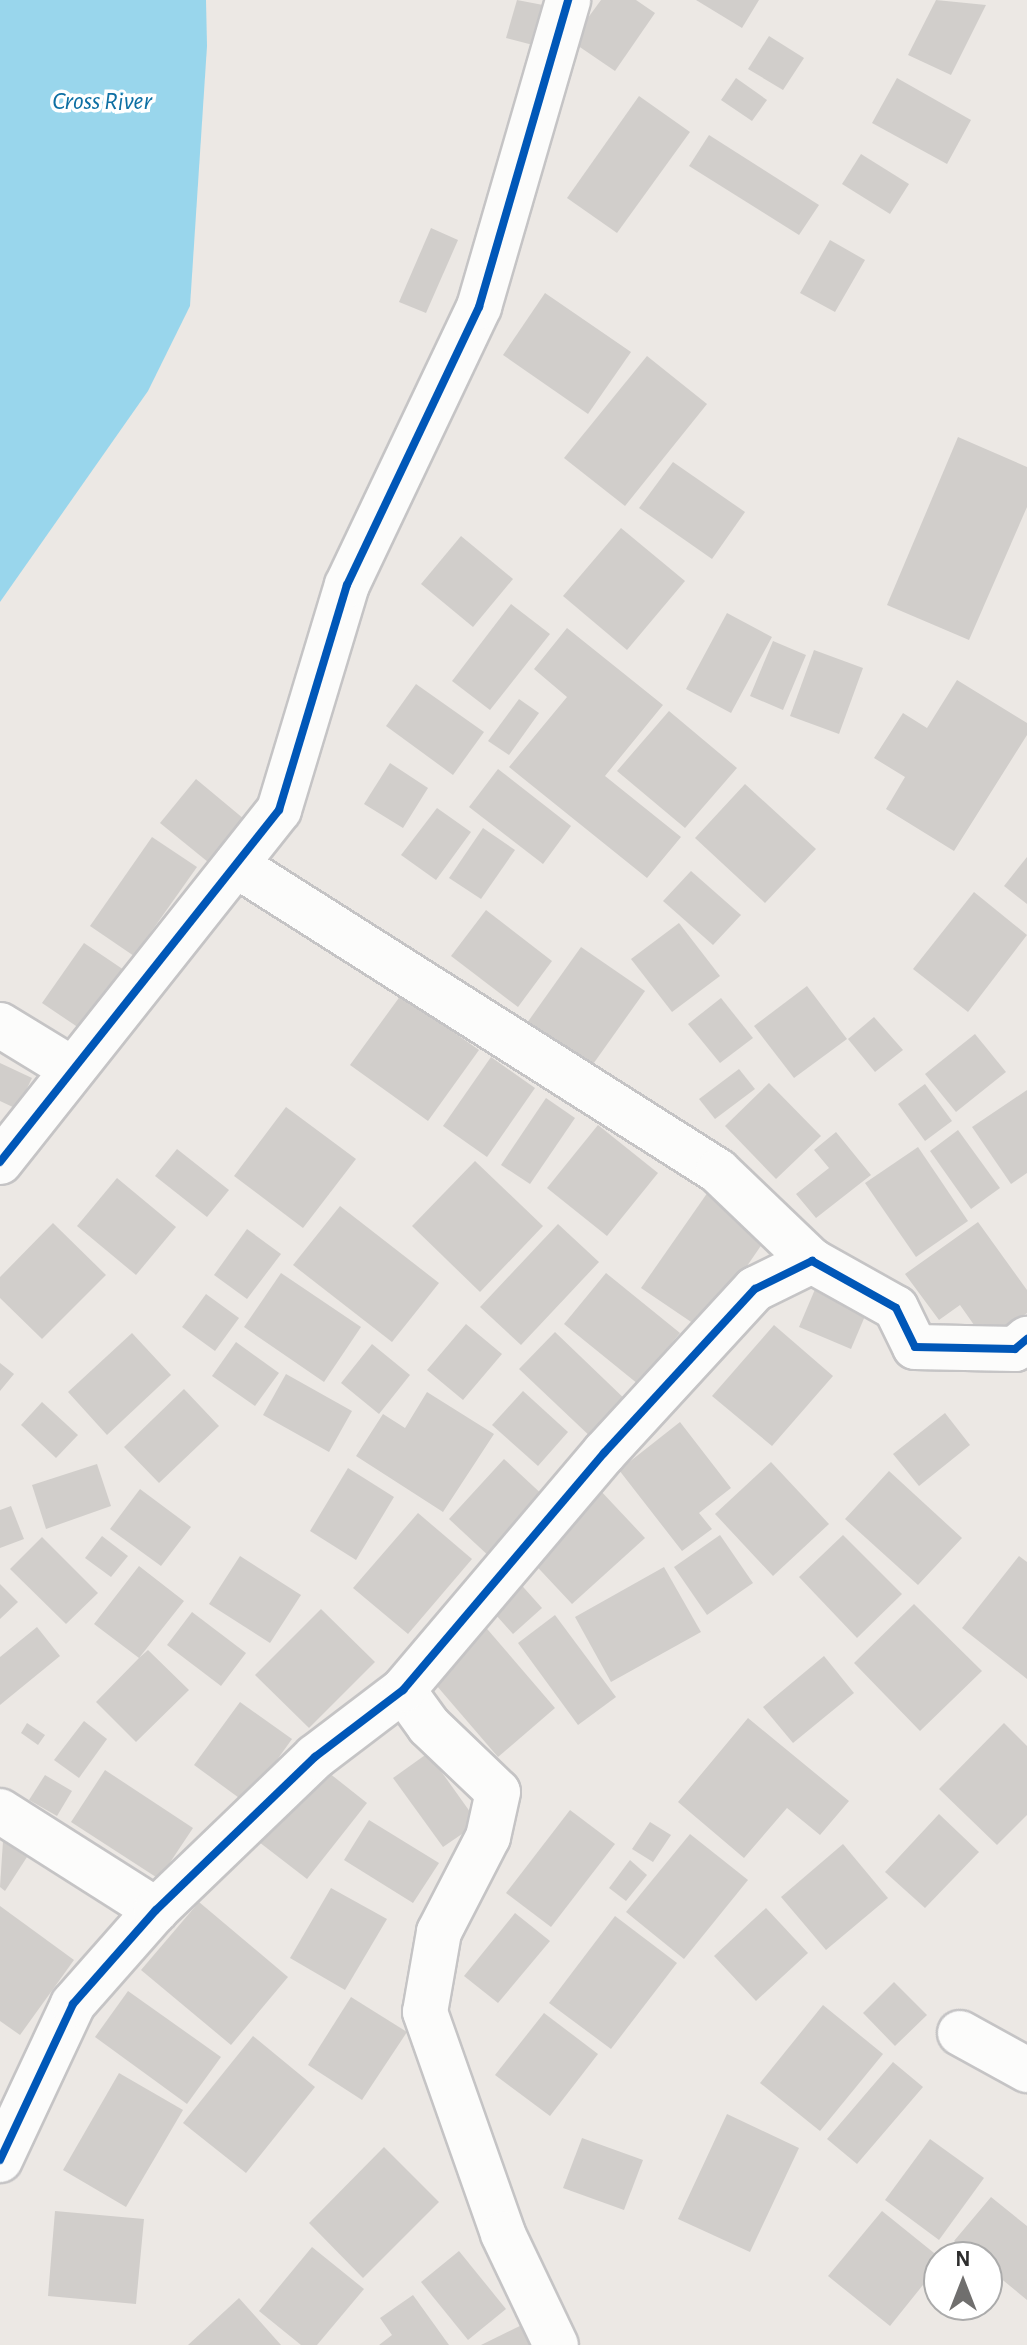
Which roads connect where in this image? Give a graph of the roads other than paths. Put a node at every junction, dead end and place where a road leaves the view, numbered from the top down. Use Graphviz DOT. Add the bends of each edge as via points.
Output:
graph roads {
  1 [pos="568,0"];
  2 [pos="236,865"];
  3 [pos="0,1025"];
  4 [pos="72,1069"];
  5 [pos="0,1162"];
  6 [pos="812,1261"];
  7 [pos="1027,1339"];
  8 [pos="403,1690"];
  9 [pos="0,1811"];
  10 [pos="156,1910"];
  11 [pos="960,2033"];
  12 [pos="1027,2070"];
  13 [pos="0,2160"];
  14 [pos="556,2345"];
  1 -- 2 [label="street" via="479,307 347,585 279,810"];
  2 -- 4 [label="street"];
  2 -- 6 [label="street" via="718,1171"];
  3 -- 4 [label="street"];
  4 -- 5 [label="street"];
  6 -- 7 [label="street" via="896,1308 915,1347 1015,1349"];
  6 -- 8 [label="street" via="755,1289 604,1453"];
  8 -- 10 [label="street" via="315,1757"];
  8 -- 14 [label="street" via="429,1726 498,1792 488,1837 439,1932 425,2012 503,2234"];
  9 -- 10 [label="street"];
  10 -- 13 [label="street" via="73,2004"];
  11 -- 12 [label="street"];
}
